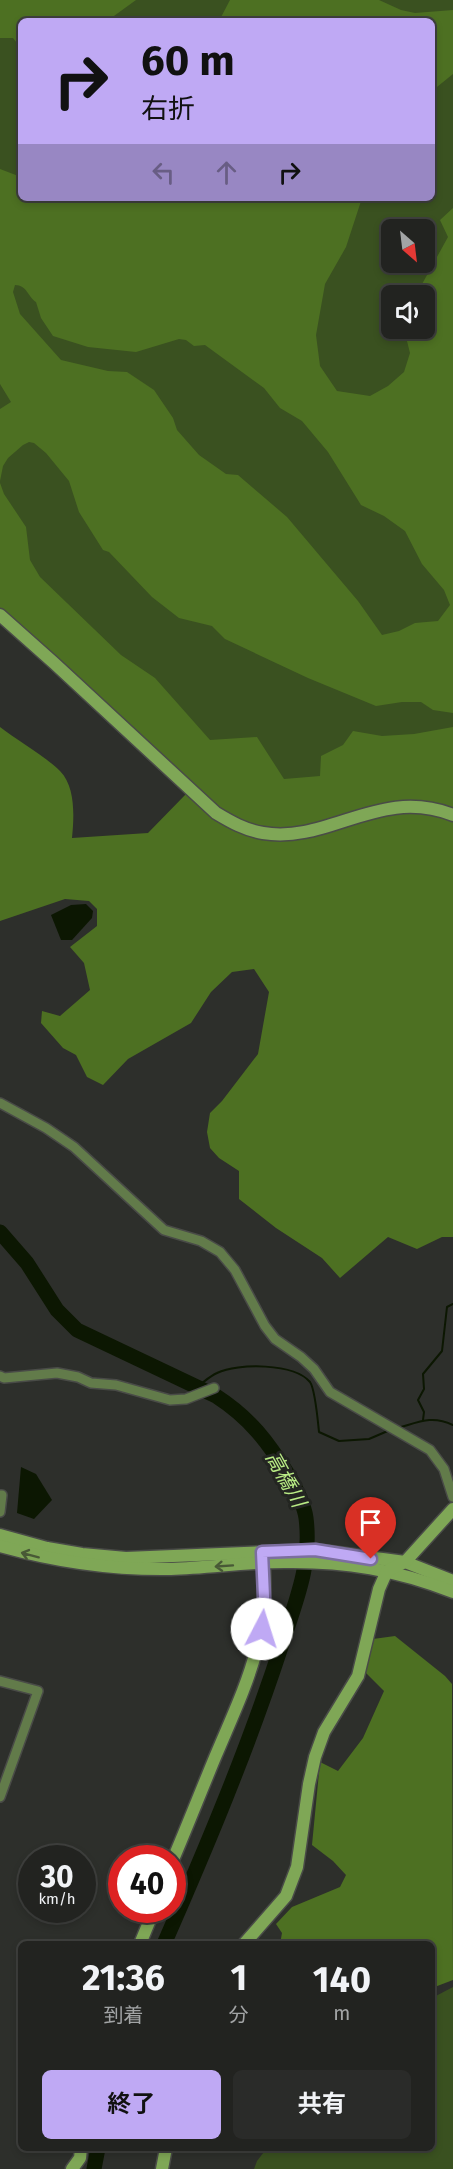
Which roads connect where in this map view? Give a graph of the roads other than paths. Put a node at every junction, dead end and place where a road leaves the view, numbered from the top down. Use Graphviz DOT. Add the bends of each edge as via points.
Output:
graph roads {
  1 [pos="0,615"];
  2 [pos="453,815"];
  3 [pos="0,1103"];
  4 [pos="0,1376"];
  5 [pos="214,1388"];
  6 [pos="0,1495"];
  7 [pos="453,1497"];
  8 [pos="453,1509"];
  9 [pos="0,1512"];
  10 [pos="0,1535"];
  11 [pos="0,1546"];
  12 [pos="315,1556"];
  13 [pos="263,1558"];
  14 [pos="405,1562"];
  15 [pos="387,1571"];
  16 [pos="453,1581"];
  17 [pos="453,1592"];
  18 [pos="0,1681"];
  19 [pos="0,1797"];
  20 [pos="179,1845"];
  21 [pos="149,1923"];
  22 [pos="141,1941"];
  23 [pos="247,1941"];
  24 [pos="81,2151"];
  25 [pos="165,2151"];
  26 [pos="72,2169"];
  27 [pos="162,2169"];
  1 -- 2 [label="street" via="216,813 242,827 265,833 295,832 403,806 426,807"];
  3 -- 7 [label="street" via="74,1147 164,1230 201,1241 220,1252 235,1270 275,1340 308,1363 330,1392 430,1450 444,1469"];
  4 -- 5 [label="street" via="57,1373 170,1400 186,1399"];
  6 -- 9 [label="street"];
  8 -- 14 [label="street"];
  10 -- 13 [label="street" via="47,1548 126,1558"];
  13 -- 11 [label="street, one-way" via="172,1569 122,1568 60,1561"];
  12 -- 13 [label="street"];
  12 -- 14 [label="street"];
  12 -- 15 [label="street"];
  13 -- 20 [label="street" via="262,1629 253,1667"];
  14 -- 15 [label="street"];
  14 -- 16 [label="street"];
  15 -- 17 [label="street"];
  15 -- 23 [label="street" via="358,1676 324,1732 315,1757 297,1867 286,1896"];
  18 -- 19 [label="street" via="38,1691"];
  21 -- 22 [label="street"];
  24 -- 26 [label="street"];
  25 -- 27 [label="street"];
}
